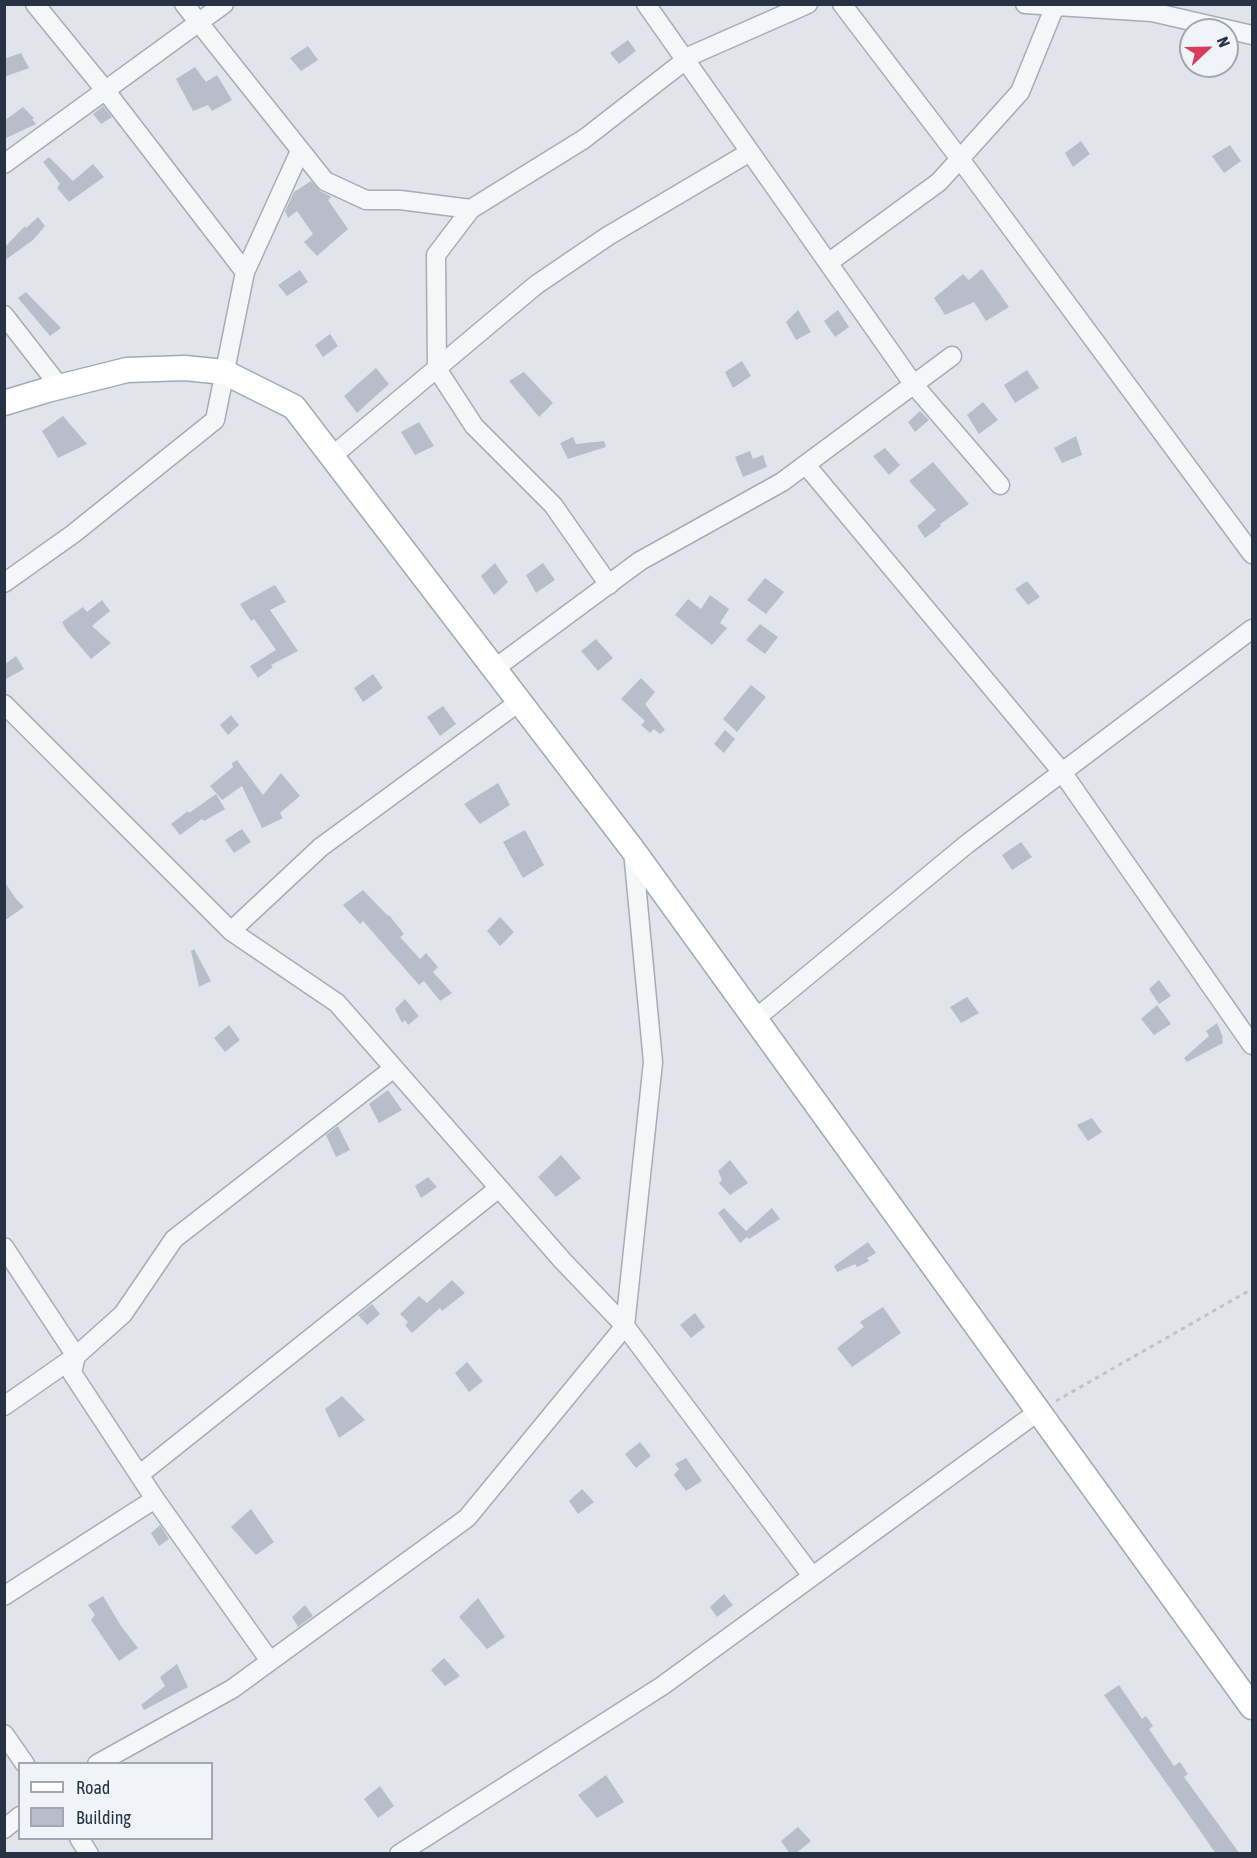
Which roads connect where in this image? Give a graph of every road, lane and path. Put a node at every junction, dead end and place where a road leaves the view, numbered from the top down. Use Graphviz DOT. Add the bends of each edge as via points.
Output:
graph roads {
  1 [pos="35,4"];
  2 [pos="184,4"];
  3 [pos="224,4"];
  4 [pos="646,4"];
  5 [pos="808,4"];
  6 [pos="842,4"];
  7 [pos="1025,4"];
  8 [pos="1055,6"];
  9 [pos="198,23"];
  10 [pos="1252,35"];
  11 [pos="685,61"];
  12 [pos="105,90"];
  13 [pos="300,151"];
  14 [pos="750,152"];
  15 [pos="960,159"];
  16 [pos="4,164"];
  17 [pos="471,209"];
  18 [pos="828,263"];
  19 [pos="245,272"];
  20 [pos="4,315"];
  21 [pos="952,356"];
  22 [pos="437,369"];
  23 [pos="224,372"];
  24 [pos="914,385"];
  25 [pos="60,387"];
  26 [pos="4,403"];
  27 [pos="331,457"];
  28 [pos="806,465"];
  29 [pos="1000,485"];
  30 [pos="1252,554"];
  31 [pos="4,583"];
  32 [pos="609,585"];
  33 [pos="1252,629"];
  34 [pos="494,669"];
  35 [pos="519,702"];
  36 [pos="4,704"];
  37 [pos="1062,772"];
  38 [pos="633,850"];
  39 [pos="231,931"];
  40 [pos="755,1019"];
  41 [pos="1252,1045"];
  42 [pos="394,1068"];
  43 [pos="499,1188"];
  44 [pos="4,1247"];
  45 [pos="1252,1289"];
  46 [pos="625,1326"];
  47 [pos="76,1356"];
  48 [pos="4,1406"];
  49 [pos="1039,1411"];
  50 [pos="138,1475"];
  51 [pos="155,1499"];
  52 [pos="812,1576"];
  53 [pos="4,1596"];
  54 [pos="270,1661"];
  55 [pos="1252,1707"];
  56 [pos="4,1734"];
  57 [pos="24,1762"];
  58 [pos="101,1762"];
  59 [pos="18,1818"];
  60 [pos="4,1829"];
  61 [pos="79,1840"];
  62 [pos="89,1854"];
  63 [pos="399,1854"];
  1 -- 12 [label="street"];
  2 -- 9 [label="street"];
  3 -- 9 [label="street"];
  4 -- 11 [label="street"];
  5 -- 11 [label="street"];
  6 -- 15 [label="street"];
  7 -- 8 [label="street"];
  8 -- 10 [label="street" via="1152,12"];
  8 -- 15 [label="street" via="1020,92"];
  9 -- 12 [label="street"];
  9 -- 13 [label="street"];
  11 -- 14 [label="street"];
  11 -- 17 [label="street" via="584,139"];
  12 -- 16 [label="street"];
  12 -- 19 [label="street"];
  13 -- 17 [label="street" via="325,181 366,200"];
  13 -- 19 [label="street"];
  14 -- 18 [label="street"];
  14 -- 22 [label="street" via="608,236 536,285"];
  15 -- 18 [label="street" via="939,182"];
  15 -- 30 [label="street"];
  17 -- 22 [label="street" via="436,255"];
  18 -- 24 [label="street"];
  19 -- 23 [label="street"];
  20 -- 25 [label="street"];
  21 -- 24 [label="street"];
  22 -- 27 [label="street"];
  22 -- 32 [label="street" via="474,426 553,505"];
  23 -- 25 [label="main road" via="185,368 127,370"];
  23 -- 27 [label="main road" via="294,407"];
  23 -- 31 [label="street" via="215,420 74,534"];
  24 -- 28 [label="street"];
  24 -- 29 [label="street"];
  25 -- 26 [label="main road"];
  27 -- 34 [label="main road"];
  28 -- 32 [label="street" via="640,561"];
  28 -- 37 [label="street"];
  32 -- 34 [label="street"];
  33 -- 37 [label="street"];
  34 -- 35 [label="main road"];
  35 -- 38 [label="main road"];
  35 -- 39 [label="street" via="321,847"];
  36 -- 39 [label="street"];
  37 -- 40 [label="street" via="967,844"];
  37 -- 41 [label="street"];
  38 -- 40 [label="main road"];
  38 -- 46 [label="street" via="653,1062"];
  39 -- 42 [label="street" via="337,1003"];
  40 -- 49 [label="main road"];
  42 -- 43 [label="street"];
  42 -- 47 [label="street" via="174,1239 123,1314"];
  43 -- 46 [label="street"];
  43 -- 50 [label="street"];
  44 -- 47 [label="street"];
  45 -- 49 [label="path"];
  46 -- 52 [label="street"];
  46 -- 54 [label="street" via="467,1518"];
  47 -- 48 [label="street"];
  47 -- 50 [label="street" via="72,1373"];
  49 -- 52 [label="street"];
  49 -- 55 [label="main road"];
  50 -- 51 [label="street"];
  51 -- 53 [label="street"];
  51 -- 54 [label="street"];
  52 -- 63 [label="street" via="662,1686"];
  54 -- 58 [label="street" via="232,1689"];
  56 -- 57 [label="street"];
  59 -- 60 [label="street"];
  61 -- 62 [label="street"];
}
